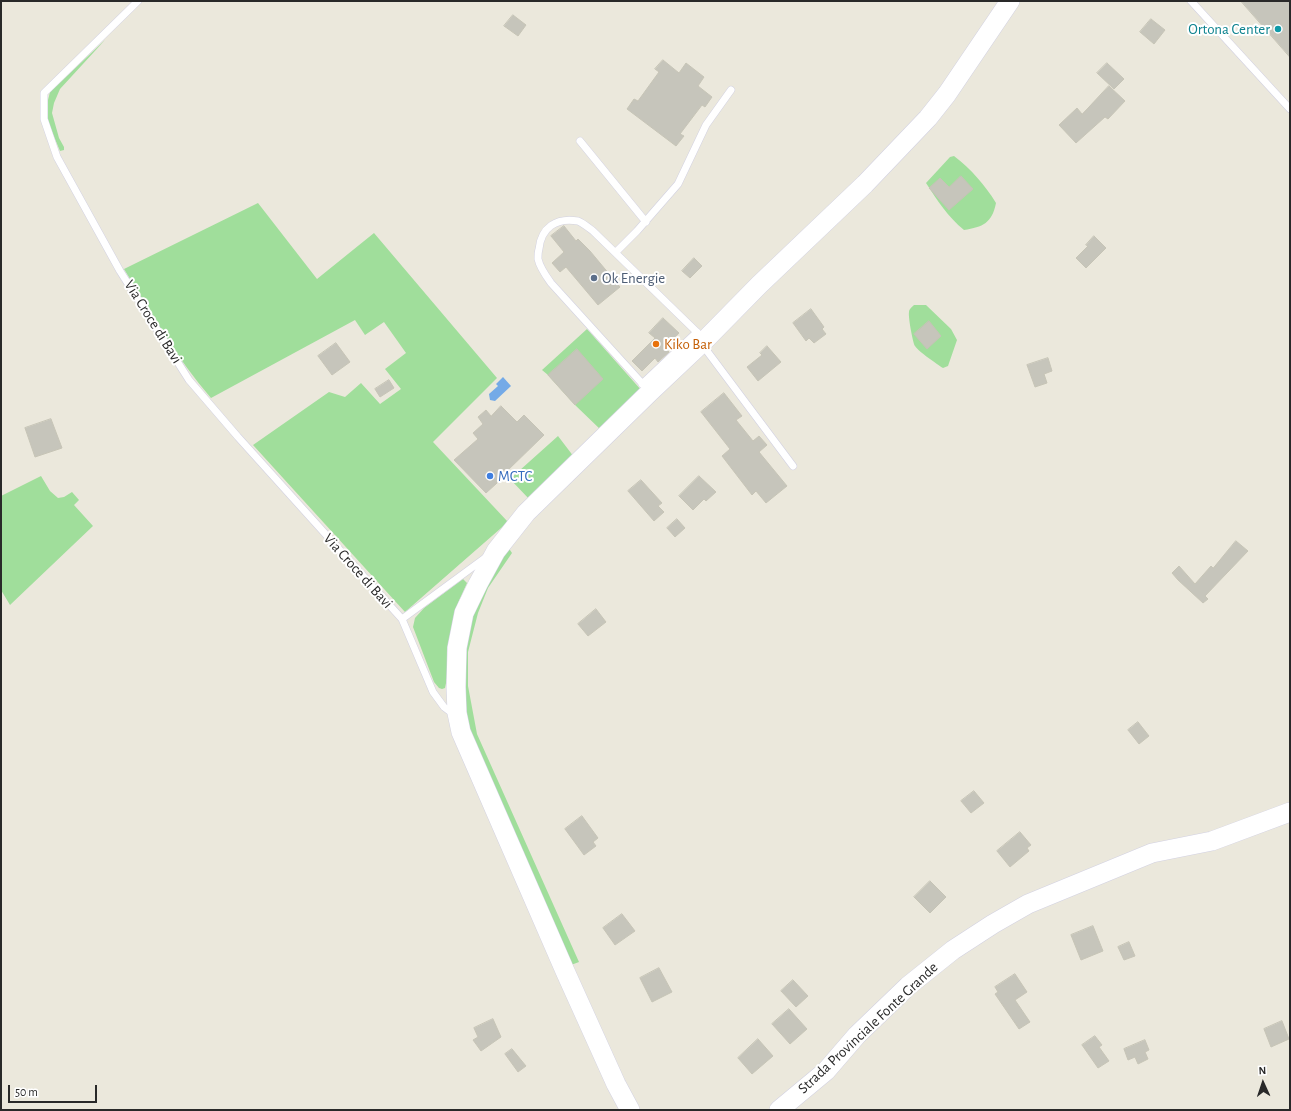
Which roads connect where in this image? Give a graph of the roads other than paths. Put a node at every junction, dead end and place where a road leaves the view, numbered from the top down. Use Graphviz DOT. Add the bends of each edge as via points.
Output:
graph roads {
  1 [pos="138,1"];
  2 [pos="1010,1"];
  3 [pos="1191,1"];
  4 [pos="731,90"];
  5 [pos="1290,109"];
  6 [pos="580,141"];
  7 [pos="646,222"];
  8 [pos="616,252"];
  9 [pos="701,338"];
  10 [pos="646,388"];
  11 [pos="793,466"];
  12 [pos="496,551"];
  13 [pos="402,620"];
  14 [pos="457,712"];
  15 [pos="1290,812"];
  16 [pos="630,1110"];
  17 [pos="779,1110"];
  1 -- 13 [label="lane, Via Croce di Bavi" via="44,93 44,119 57,157 120,271 189,380"];
  2 -- 9 [label="main road" via="928,118 865,184"];
  3 -- 5 [label="lane"];
  4 -- 7 [label="lane" via="706,125 678,184"];
  6 -- 7 [label="lane"];
  7 -- 8 [label="lane"];
  8 -- 9 [label="lane"];
  8 -- 10 [label="lane" via="580,222 564,220 553,224 543,233 538,258 551,283"];
  9 -- 10 [label="main road"];
  9 -- 11 [label="lane"];
  10 -- 12 [label="main road" via="526,513"];
  12 -- 13 [label="lane"];
  12 -- 14 [label="main road" via="464,613 457,648"];
  13 -- 14 [label="lane, Via Croce di Bavi" via="433,692 452,713"];
  14 -- 16 [label="main road" via="464,739 574,991"];
  15 -- 17 [label="main road, Strada Provinciale Fonte Grande" via="1212,841 1152,853 1028,904 993,924 953,950 908,986 857,1035 826,1071"];
}
